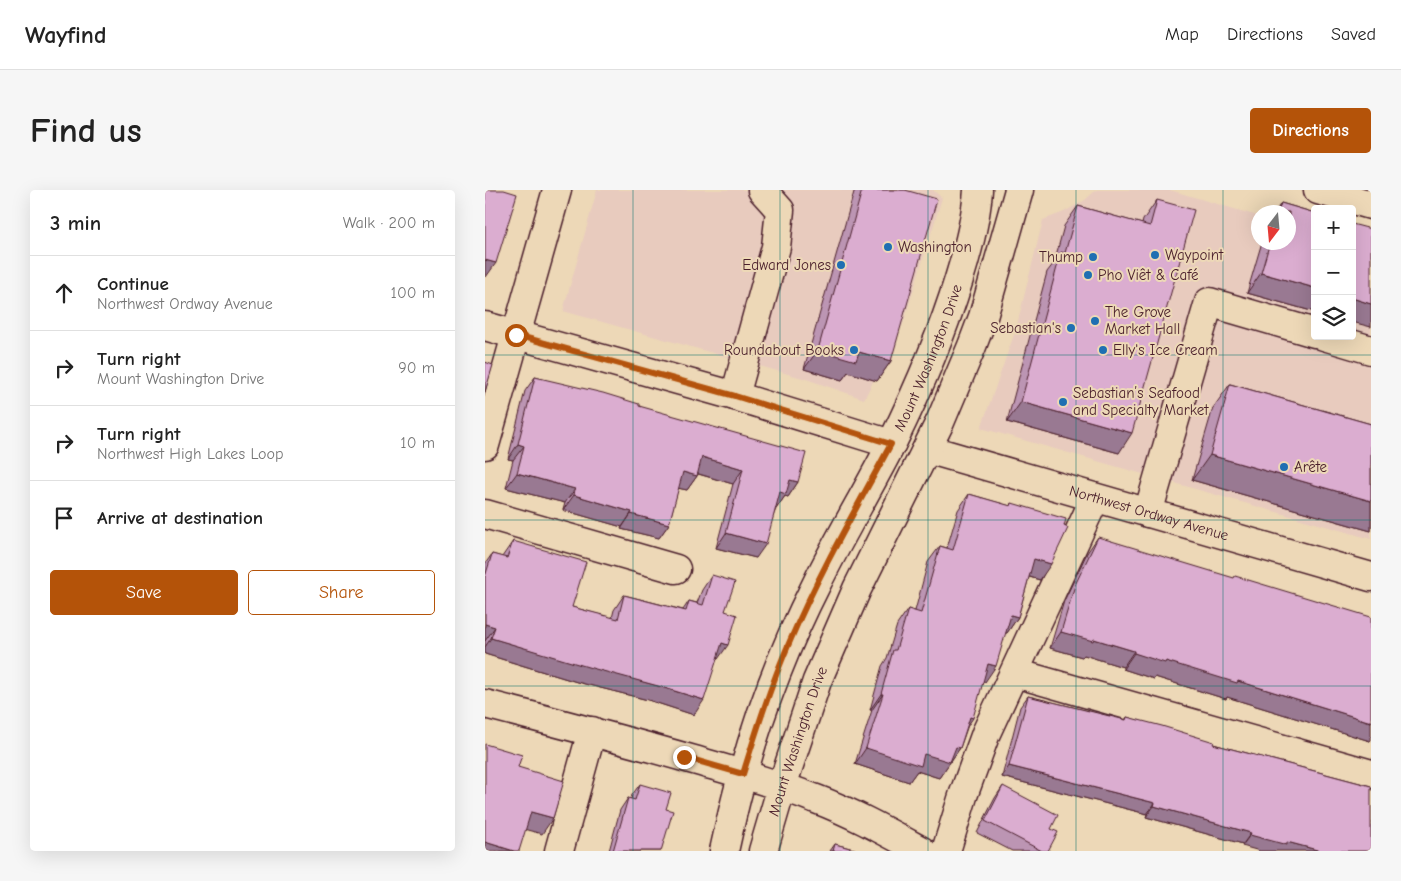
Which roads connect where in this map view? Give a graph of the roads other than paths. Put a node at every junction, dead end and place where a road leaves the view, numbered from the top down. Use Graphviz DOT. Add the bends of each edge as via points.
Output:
graph roads {
  1 [pos="557,190"];
  2 [pos="762,190"];
  3 [pos="977,190"];
  4 [pos="1019,190"];
  5 [pos="1318,190"];
  6 [pos="1371,205"];
  7 [pos="485,326"];
  8 [pos="1311,333"];
  9 [pos="516,335"];
  10 [pos="1337,340"];
  11 [pos="1371,350"];
  12 [pos="735,396"];
  13 [pos="485,444"];
  14 [pos="891,444"];
  15 [pos="927,449"];
  16 [pos="1095,498"];
  17 [pos="1148,513"];
  18 [pos="485,514"];
  19 [pos="676,568"];
  20 [pos="1371,577"];
  21 [pos="1015,673"];
  22 [pos="485,704"];
  23 [pos="592,731"];
  24 [pos="743,774"];
  25 [pos="1371,774"];
  26 [pos="782,786"];
  27 [pos="559,851"];
  28 [pos="724,851"];
  29 [pos="763,851"];
  30 [pos="922,851"];
  31 [pos="946,851"];
  1 -- 9 [label="street"];
  2 -- 12 [label="street" via="780,210 776,247"];
  3 -- 14 [label="street, Mount Washington Drive" via="968,248 952,304"];
  4 -- 15 [label="street, Mount Washington Drive" via="983,317"];
  5 -- 6 [label="street"];
  7 -- 9 [label="street"];
  8 -- 17 [label="street" via="1209,302"];
  9 -- 12 [label="street"];
  9 -- 13 [label="street"];
  10 -- 11 [label="street"];
  12 -- 14 [label="street"];
  14 -- 24 [label="street, Mount Washington Drive" via="789,641"];
  15 -- 16 [label="street, Northwest Ordway Avenue"];
  15 -- 26 [label="street, Mount Washington Drive" via="857,589 817,681"];
  16 -- 17 [label="street, Northwest Ordway Avenue"];
  16 -- 21 [label="street"];
  17 -- 20 [label="street, Northwest Ordway Avenue"];
  18 -- 19 [label="street"];
  21 -- 25 [label="street"];
  21 -- 31 [label="street" via="986,733"];
  22 -- 23 [label="street"];
  23 -- 24 [label="street"];
  23 -- 27 [label="street"];
  24 -- 26 [label="street"];
  24 -- 28 [label="street, Mount Washington Drive"];
  26 -- 29 [label="street, Mount Washington Drive"];
  26 -- 30 [label="street" via="861,818"];
}
